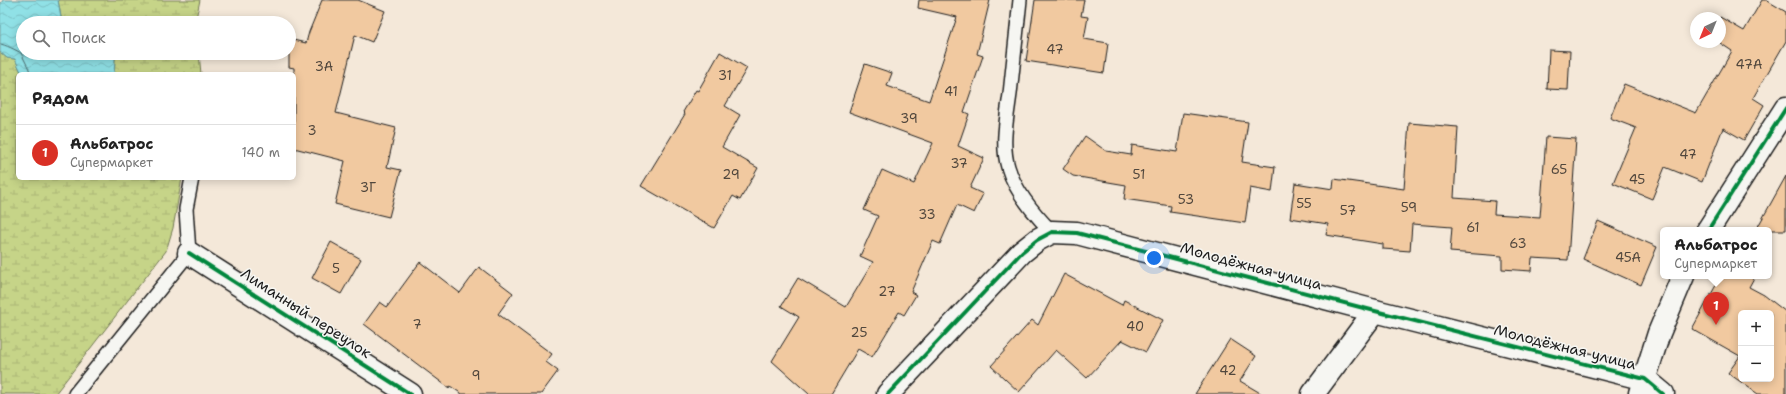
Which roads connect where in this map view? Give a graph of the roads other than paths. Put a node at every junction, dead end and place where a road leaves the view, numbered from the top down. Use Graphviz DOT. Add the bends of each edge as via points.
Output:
graph roads {
  1 [pos="1020,0"];
  2 [pos="1786,108"];
  3 [pos="192,180"];
  4 [pos="1710,227"];
  5 [pos="1052,232"];
  6 [pos="189,253"];
  7 [pos="1682,279"];
  8 [pos="1375,311"];
  9 [pos="1642,387"];
  10 [pos="75,394"];
  11 [pos="410,394"];
  12 [pos="888,394"];
  13 [pos="1313,394"];
  14 [pos="1663,394"];
  1 -- 5 [label="lane" via="1005,150 1015,184"];
  2 -- 4 [label="street"];
  3 -- 6 [label="lane" via="186,209"];
  5 -- 8 [label="street, Молодёжная улица" via="1077,233"];
  5 -- 12 [label="street" via="1022,252"];
  6 -- 10 [label="lane"];
  6 -- 11 [label="street, Лиманный переулок"];
  7 -- 9 [label="street" via="1659,334"];
  8 -- 9 [label="street, Молодёжная улица"];
  8 -- 13 [label="street"];
  9 -- 14 [label="street, Молодёжная улица"];
}
